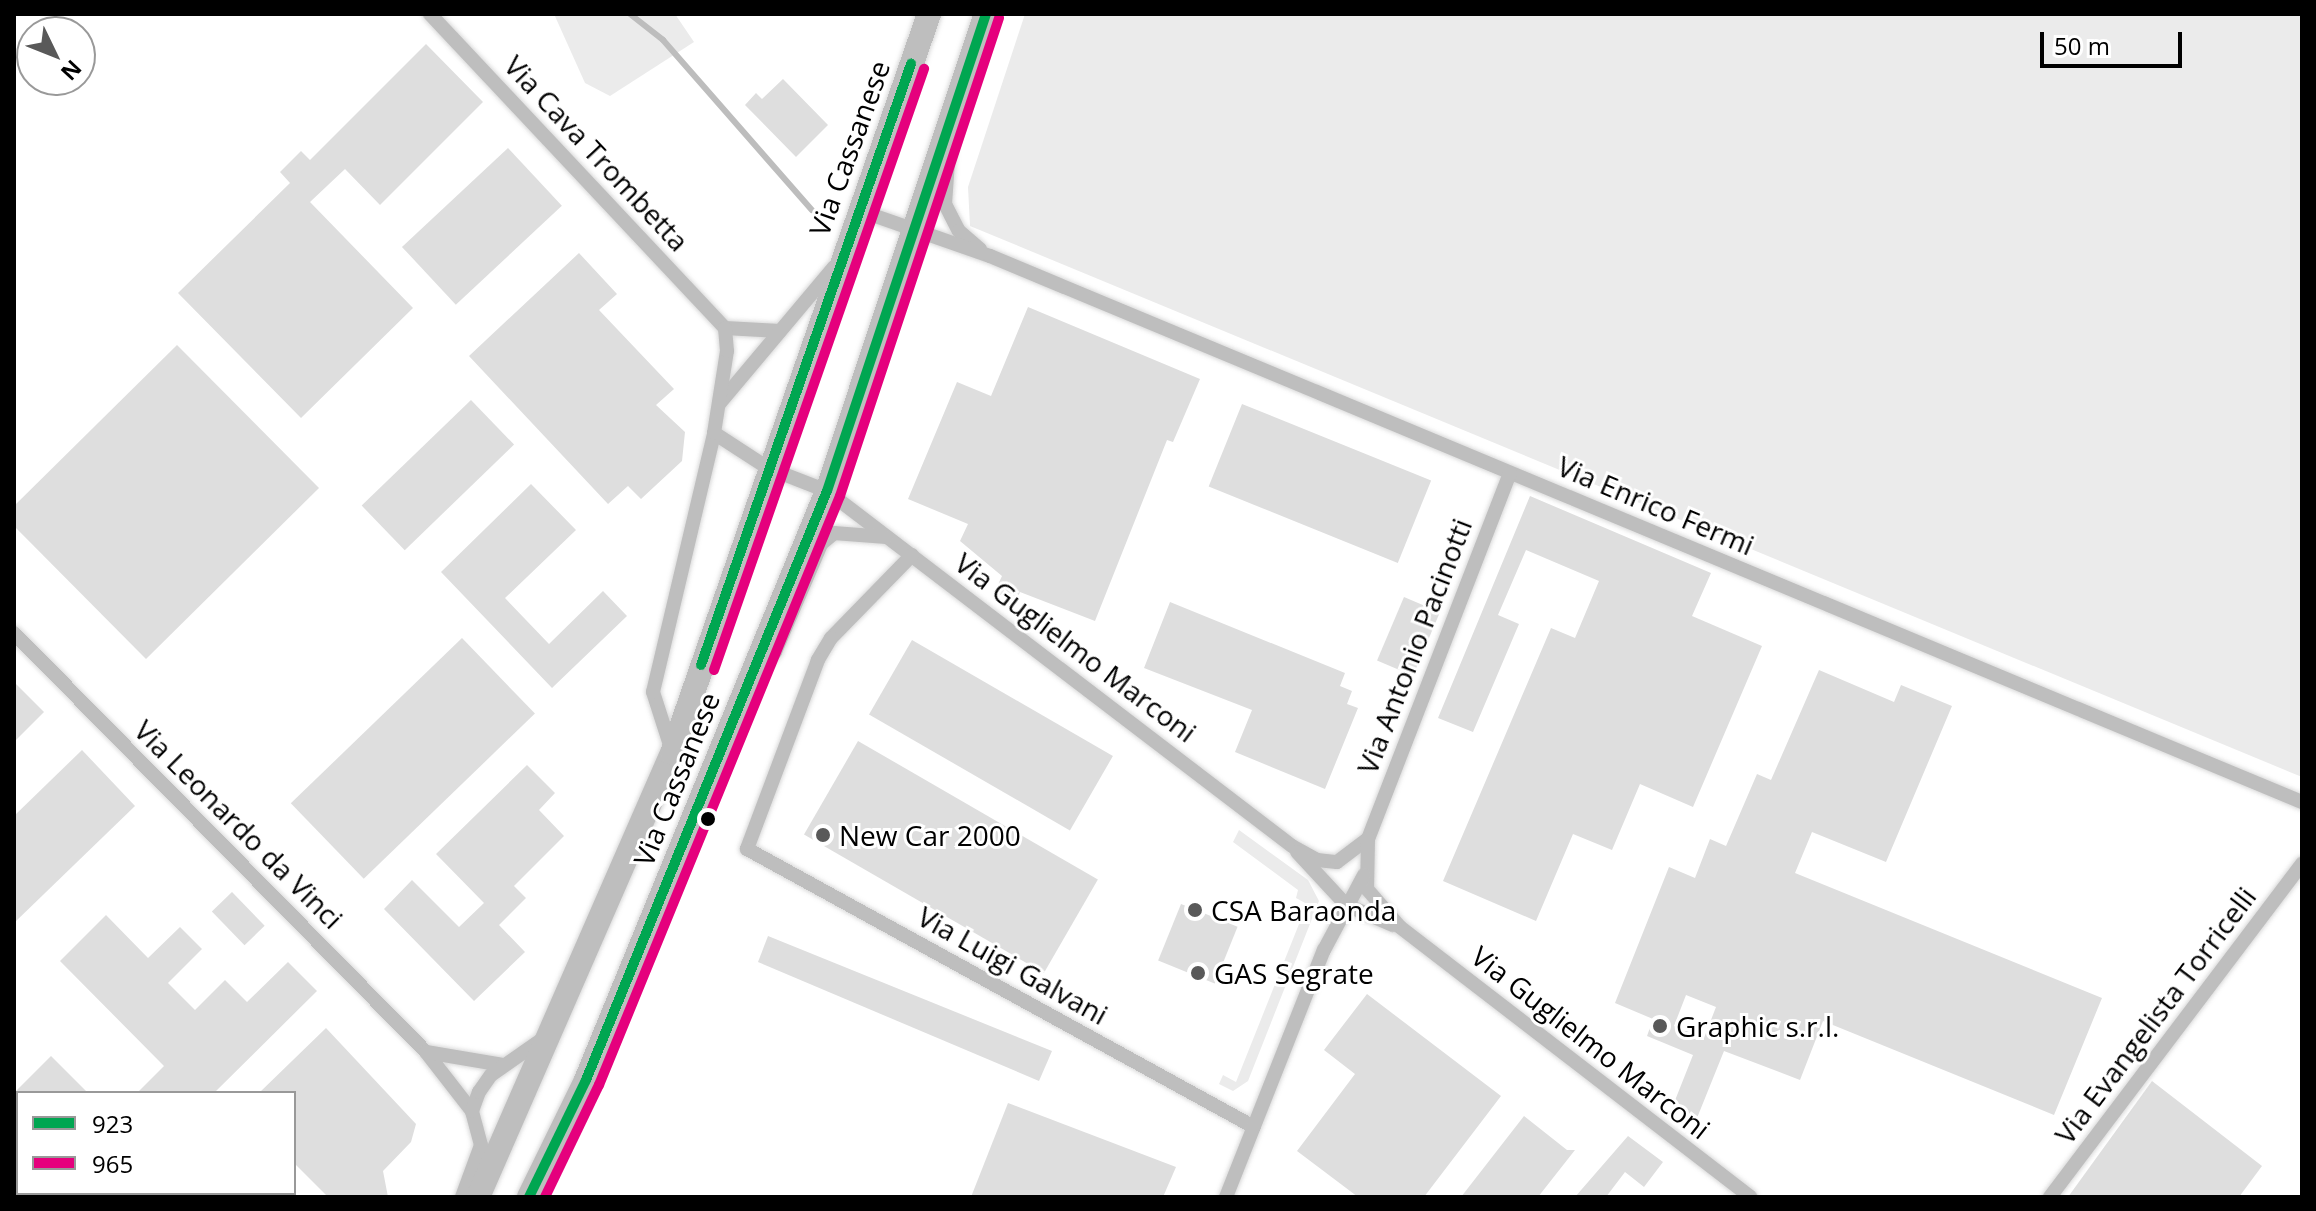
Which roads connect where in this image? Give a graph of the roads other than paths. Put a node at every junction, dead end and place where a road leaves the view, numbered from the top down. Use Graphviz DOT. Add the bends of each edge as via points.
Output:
graph roads {
  1 [pos="430,14"];
  2 [pos="929,14"];
  3 [pos="986,14"];
  4 [pos="949,122"];
  5 [pos="858,210"];
  6 [pos="913,229"];
  7 [pos="990,256"];
  8 [pos="841,258"];
  9 [pos="725,328"];
  10 [pos="780,331"];
  11 [pos="718,405"];
  12 [pos="714,433"];
  13 [pos="768,468"];
  14 [pos="1510,473"];
  15 [pos="827,491"];
  16 [pos="888,537"];
  17 [pos="912,555"];
  18 [pos="14,633"];
  19 [pos="751,675"];
  20 [pos="672,753"];
  21 [pos="2302,802"];
  22 [pos="1368,839"];
  23 [pos="1292,846"];
  24 [pos="2302,864"];
  25 [pos="1364,875"];
  26 [pos="1346,905"];
  27 [pos="1400,927"];
  28 [pos="554,1030"];
  29 [pos="426,1052"];
  30 [pos="503,1065"];
  31 [pos="472,1111"];
  32 [pos="1254,1127"];
  33 [pos="462,1197"];
  34 [pos="478,1197"];
  35 [pos="529,1197"];
  36 [pos="1226,1197"];
  37 [pos="1750,1197"];
  38 [pos="2050,1197"];
  1 -- 9 [label="street, Via Cava Trombetta"];
  2 -- 5 [label="main road, Via Cassanese"];
  3 -- 4 [label="main road, Via Cassanese"];
  4 -- 6 [label="main road, Via Cassanese"];
  4 -- 7 [label="street, Via Enrico Fermi" via="945,204 959,231"];
  5 -- 6 [label="street, Via Enrico Fermi"];
  5 -- 8 [label="main road, Via Cassanese"];
  6 -- 7 [label="street, Via Enrico Fermi"];
  6 -- 15 [label="main road, Via Cassanese"];
  7 -- 14 [label="street, Via Enrico Fermi"];
  8 -- 10 [label="street"];
  8 -- 13 [label="main road, Via Cassanese"];
  9 -- 10 [label="street"];
  9 -- 11 [label="street" via="727,351"];
  10 -- 11 [label="street"];
  11 -- 12 [label="street"];
  12 -- 13 [label="street, Via Guglielmo Marconi"];
  12 -- 20 [label="street" via="653,692"];
  13 -- 15 [label="street, Via Guglielmo Marconi"];
  13 -- 20 [label="main road, Via Cassanese"];
  14 -- 21 [label="street, Via Enrico Fermi"];
  14 -- 22 [label="street, Via Antonio Pacinotti"];
  15 -- 16 [label="street, Via Guglielmo Marconi"];
  15 -- 19 [label="main road, Via Cassanese"];
  16 -- 17 [label="street, Via Guglielmo Marconi"];
  16 -- 19 [label="street" via="834,533 821,544 775,652"];
  17 -- 23 [label="street, Via Guglielmo Marconi"];
  17 -- 32 [label="street, Via Luigi Galvani" via="831,638 818,660 747,849"];
  18 -- 29 [label="street, Via Leonardo da Vinci"];
  19 -- 35 [label="main road, Via Cassanese" via="586,1080"];
  20 -- 28 [label="main road, Via Cassanese"];
  22 -- 23 [label="street, Via Guglielmo Marconi" via="1337,862 1317,860"];
  22 -- 25 [label="street"];
  23 -- 26 [label="street, Via Guglielmo Marconi"];
  24 -- 38 [label="street, Via Evangelista Torricelli"];
  25 -- 26 [label="street"];
  25 -- 27 [label="street, Via Guglielmo Marconi" via="1376,904"];
  26 -- 27 [label="street, Via Guglielmo Marconi"];
  26 -- 32 [label="street"];
  27 -- 37 [label="street, Via Guglielmo Marconi"];
  28 -- 30 [label="street"];
  28 -- 34 [label="main road, Via Cassanese"];
  29 -- 30 [label="street"];
  29 -- 31 [label="street, Via Leonardo da Vinci"];
  30 -- 31 [label="street" via="484,1085"];
  31 -- 33 [label="street" via="481,1145"];
  32 -- 36 [label="street"];
}
